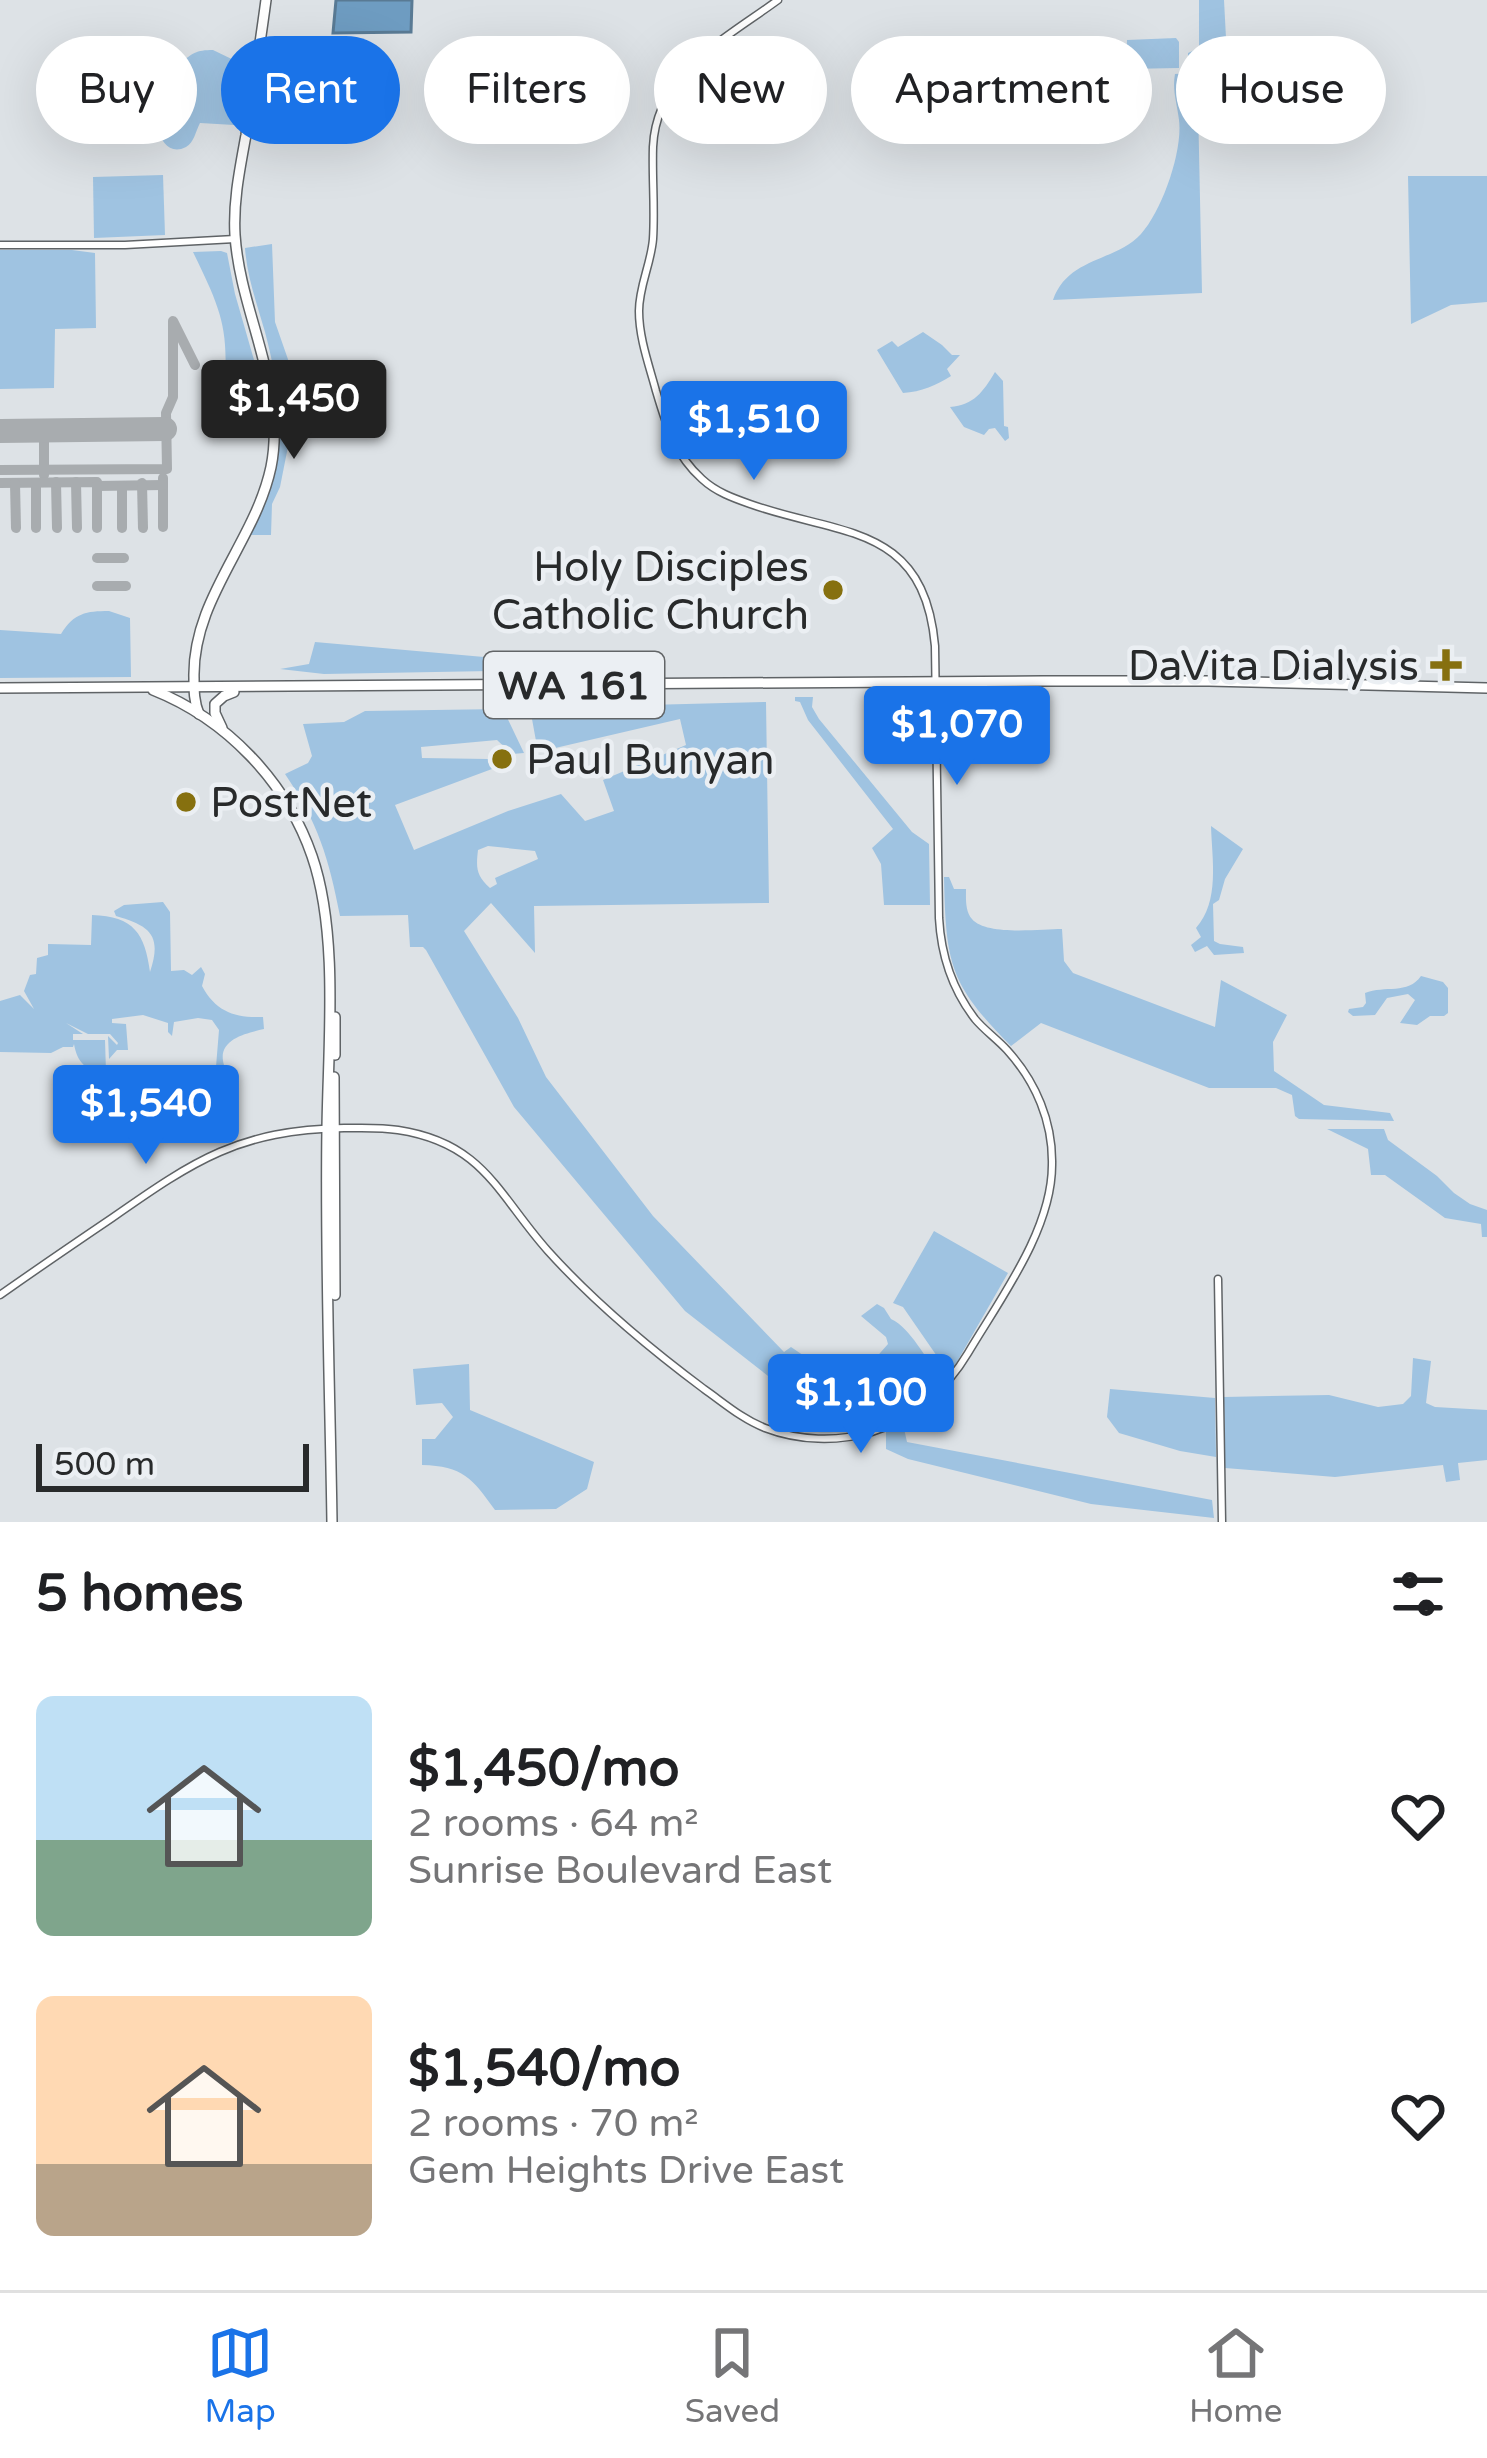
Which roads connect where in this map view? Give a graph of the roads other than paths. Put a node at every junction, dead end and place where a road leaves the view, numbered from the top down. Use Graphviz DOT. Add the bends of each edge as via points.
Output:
graph roads {
  1 [pos="266,0"];
  2 [pos="778,0"];
  3 [pos="235,238"];
  4 [pos="0,245"];
  5 [pos="936,682"];
  6 [pos="0,688"];
  7 [pos="148,688"];
  8 [pos="194,688"];
  9 [pos="251,688"];
  10 [pos="1487,688"];
  11 [pos="200,714"];
  12 [pos="224,733"];
  13 [pos="252,757"];
  14 [pos="267,774"];
  15 [pos="292,798"];
  16 [pos="330,1129"];
  17 [pos="328,1272"];
  18 [pos="1218,1280"];
  19 [pos="0,1295"];
  20 [pos="335,1310"];
  21 [pos="329,1332"];
  22 [pos="336,1390"];
  23 [pos="330,1421"];
  24 [pos="337,1468"];
  25 [pos="335,1522"];
  26 [pos="1222,1522"];
  1 -- 3 [label="main road"];
  2 -- 5 [label="street" via="686,68 666,98 653,145 653,236 640,295 647,356 672,440 703,481 765,509 842,527 891,552 929,608"];
  3 -- 4 [label="street"];
  3 -- 8 [label="main road" via="272,396 274,444 262,497 202,622"];
  5 -- 9 [label="main road, WA 161"];
  5 -- 10 [label="main road, WA 161"];
  5 -- 16 [label="street" via="946,965 977,1022 1038,1095 1051,1137 1052,1181 1037,1233 952,1376 916,1410 850,1437 766,1428 658,1353 550,1253 494,1180 464,1155 400,1130"];
  6 -- 7 [label="main road, WA 161"];
  7 -- 8 [label="main road, WA 161"];
  7 -- 11 [label="main road"];
  8 -- 9 [label="main road, WA 161"];
  8 -- 11 [label="main road"];
  9 -- 12 [label="main road" via="216,702"];
  11 -- 12 [label="main road"];
  12 -- 13 [label="main road"];
  13 -- 14 [label="main road"];
  13 -- 15 [label="main road"];
  14 -- 15 [label="main road"];
  14 -- 16 [label="main road" via="305,838 324,906"];
  15 -- 16 [label="main road" via="330,904"];
  16 -- 17 [label="main road"];
  16 -- 19 [label="street" via="257,1138 201,1159"];
  16 -- 20 [label="main road"];
  17 -- 20 [label="main road"];
  17 -- 21 [label="main road"];
  18 -- 26 [label="street"];
  20 -- 22 [label="main road"];
  21 -- 22 [label="main road"];
  21 -- 23 [label="main road"];
  22 -- 24 [label="main road"];
  23 -- 24 [label="main road"];
  23 -- 25 [label="main road"];
  24 -- 25 [label="main road"];
}
